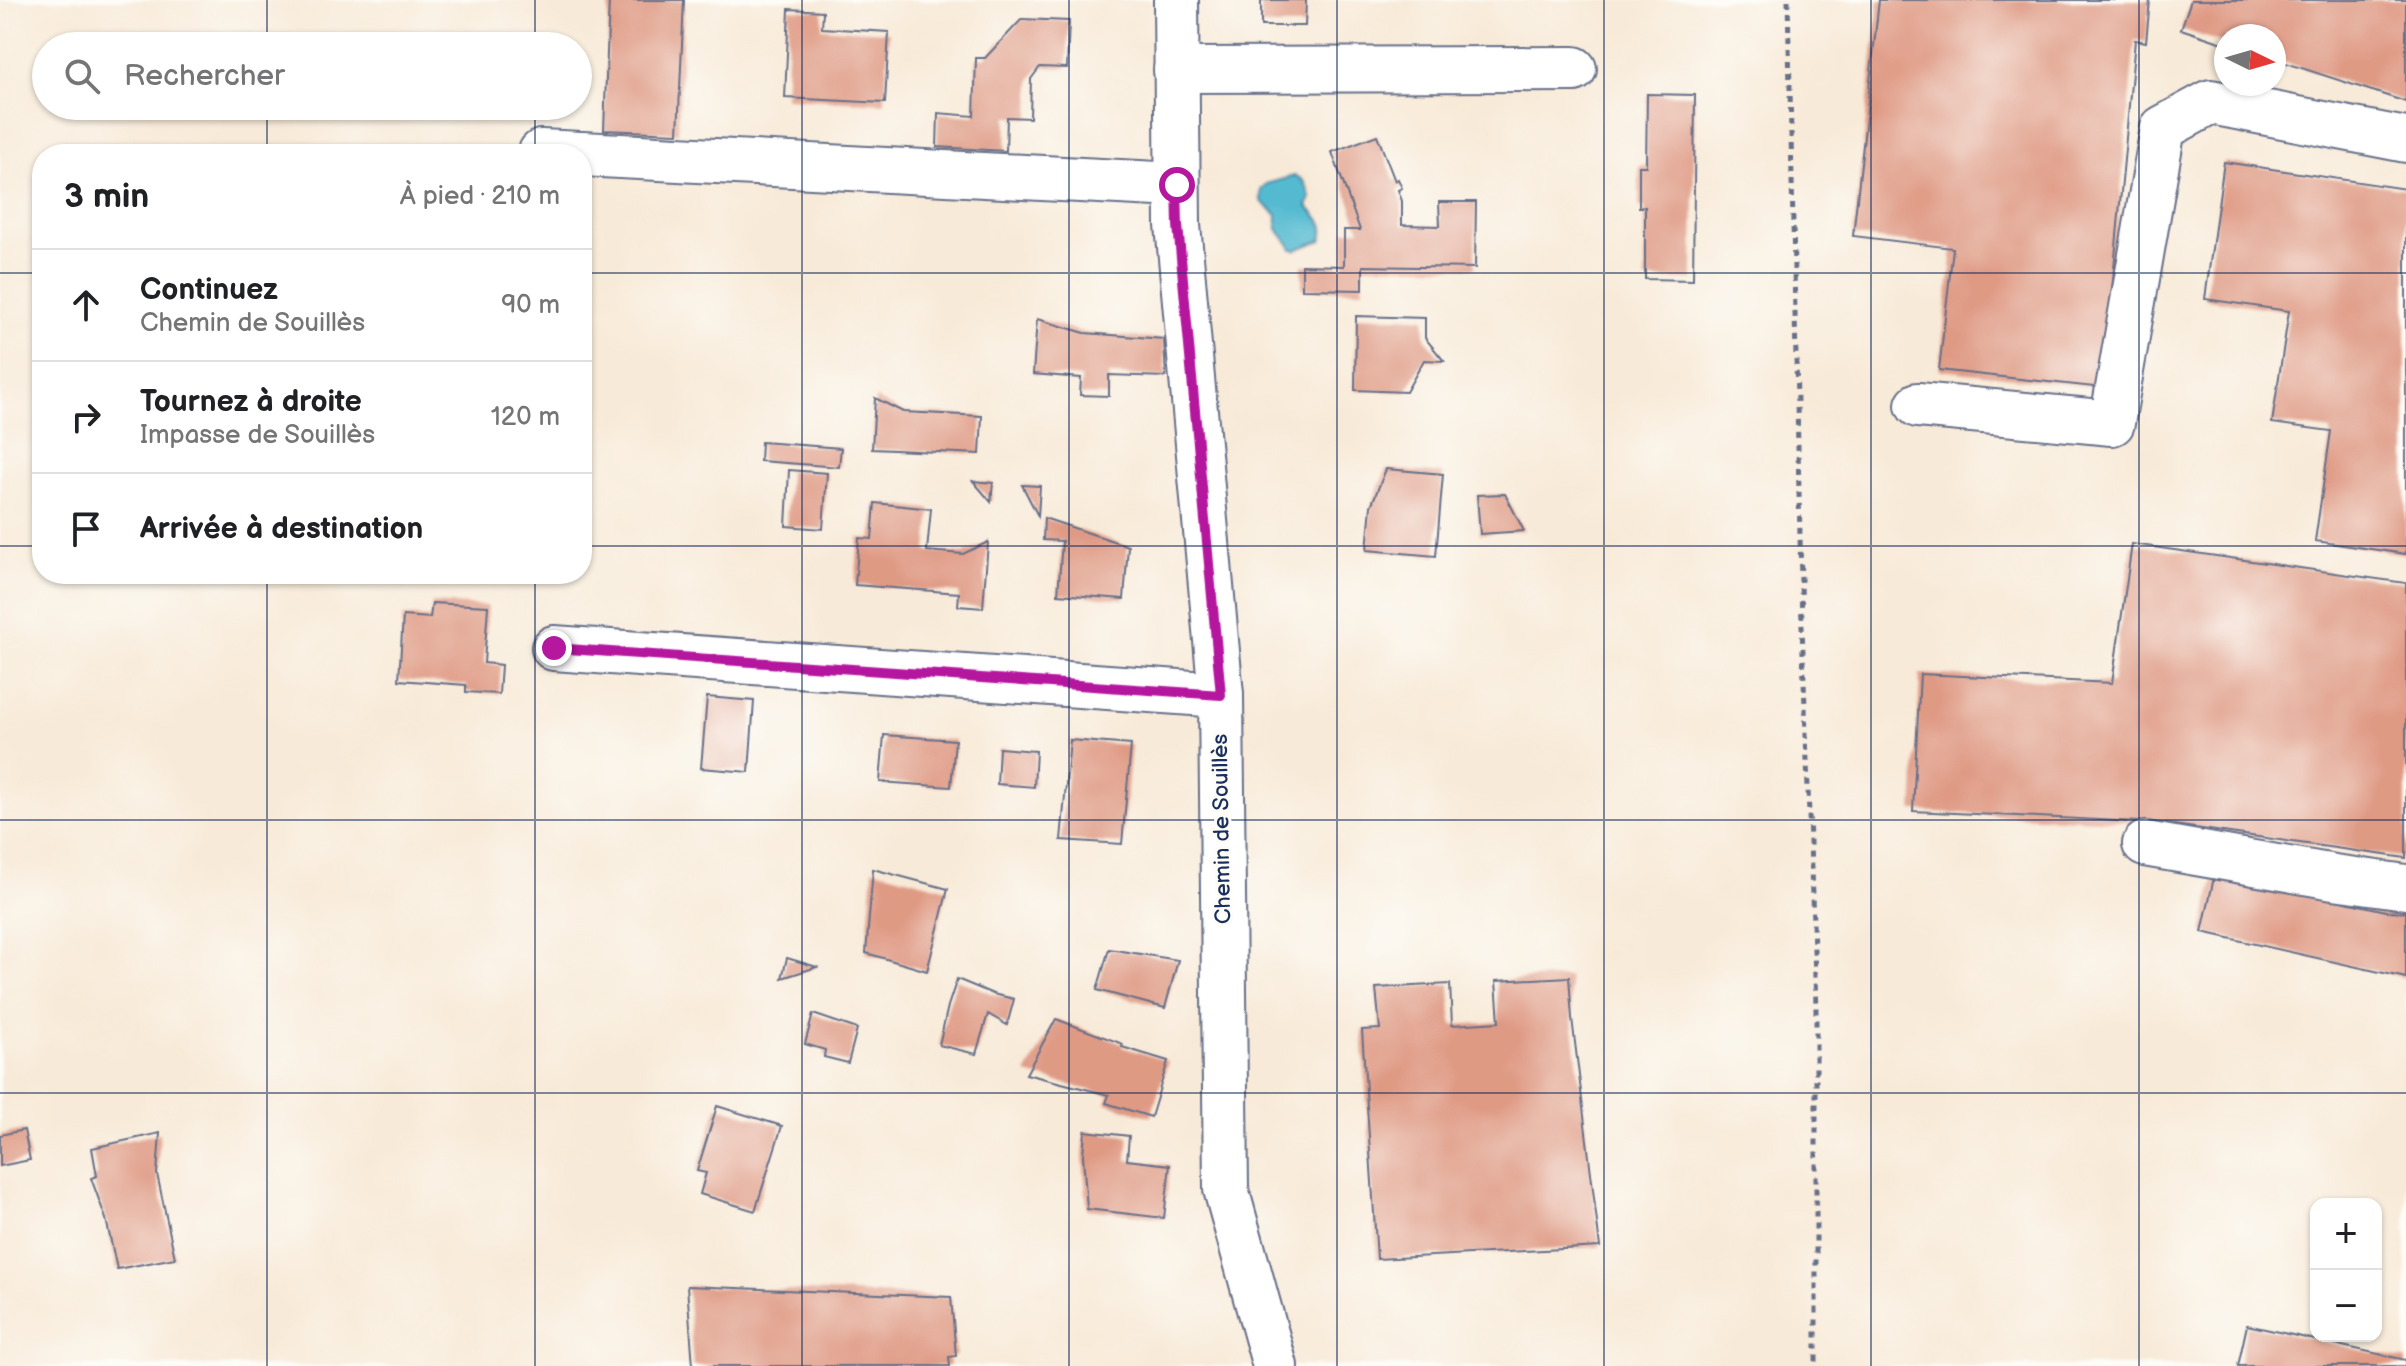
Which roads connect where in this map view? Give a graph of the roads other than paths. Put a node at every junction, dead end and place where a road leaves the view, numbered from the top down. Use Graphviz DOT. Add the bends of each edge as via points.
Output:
graph roads {
  1 [pos="1176,0"];
  2 [pos="1574,69"];
  3 [pos="1176,70"];
  4 [pos="2406,140"];
  5 [pos="592,154"];
  6 [pos="1177,185"];
  7 [pos="1918,405"];
  8 [pos="554,648"];
  9 [pos="1221,695"];
  10 [pos="2145,844"];
  11 [pos="2406,887"];
  12 [pos="1275,1366"];
  1 -- 3 [label="street, Chemin de Souillès"];
  2 -- 3 [label="street"];
  3 -- 6 [label="street, Chemin de Souillès"];
  4 -- 7 [label="street" via="2211,102 2163,128 2112,423"];
  5 -- 6 [label="street"];
  6 -- 9 [label="street, Chemin de Souillès"];
  8 -- 9 [label="street"];
  9 -- 12 [label="street, Chemin de Souillès" via="1226,1189"];
  10 -- 11 [label="street"];
}
